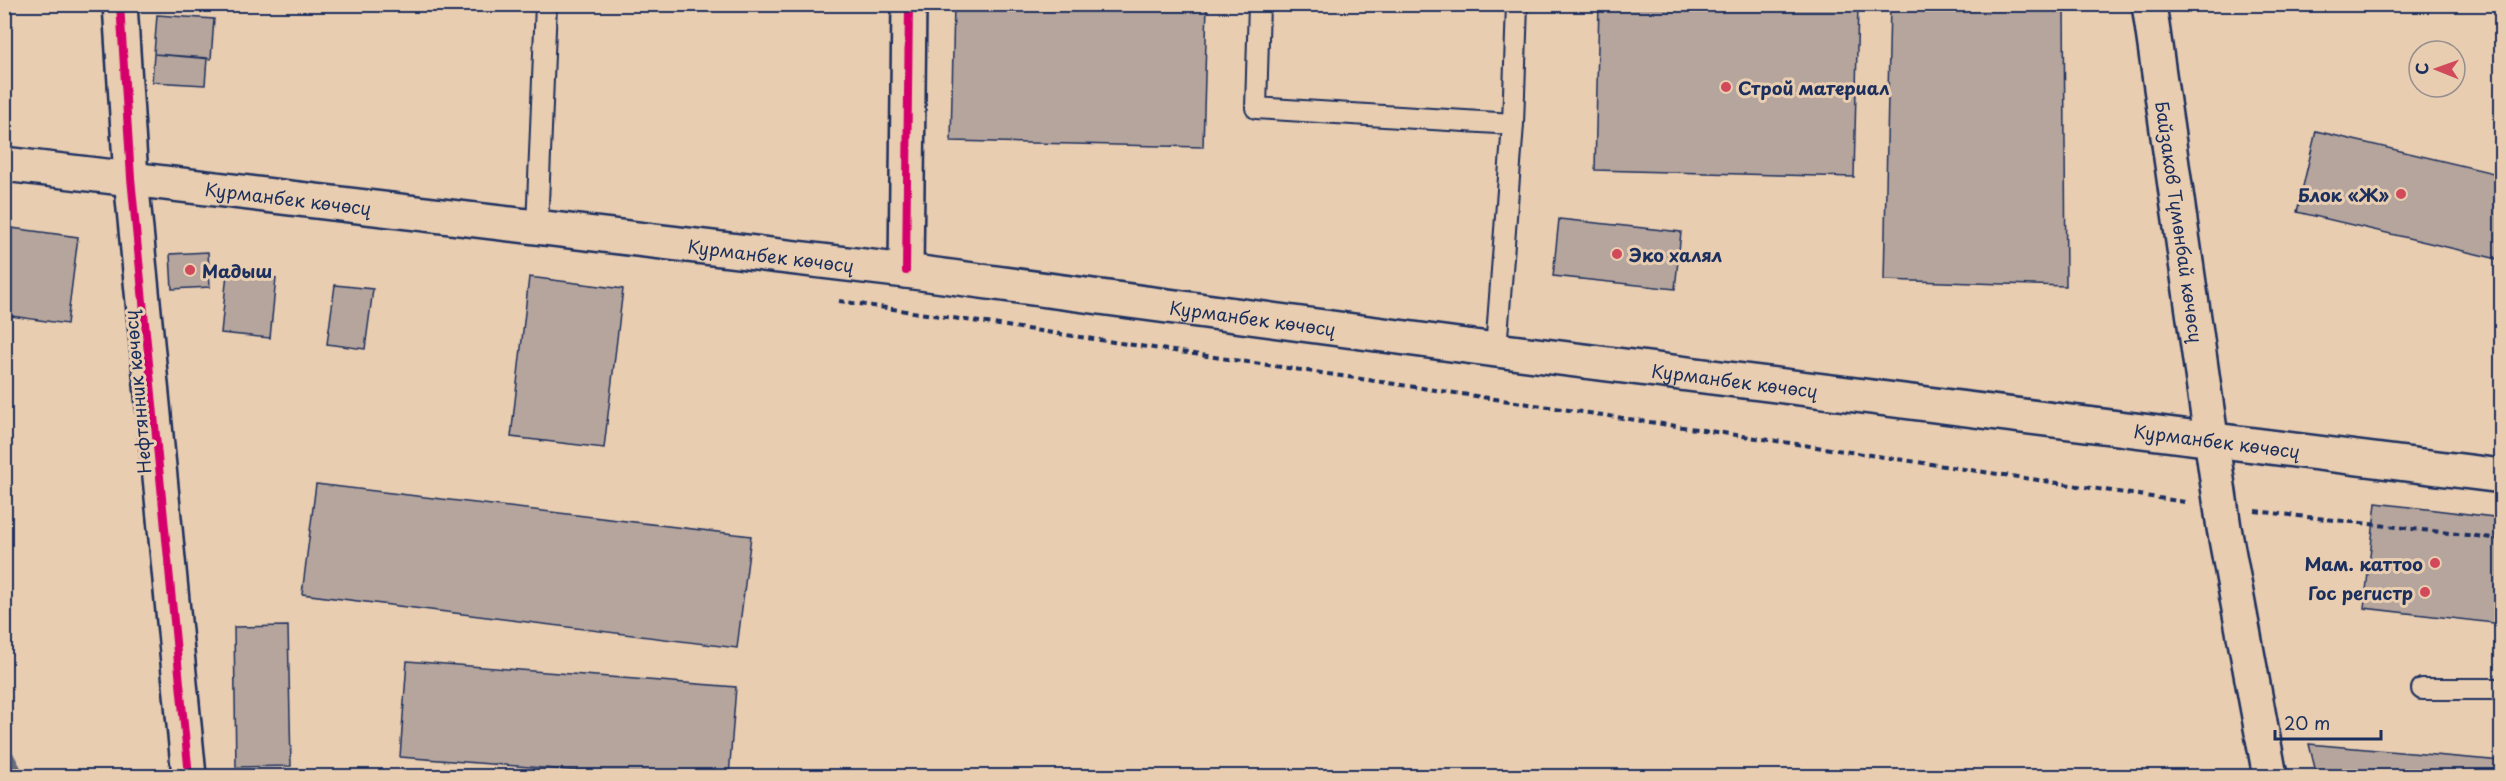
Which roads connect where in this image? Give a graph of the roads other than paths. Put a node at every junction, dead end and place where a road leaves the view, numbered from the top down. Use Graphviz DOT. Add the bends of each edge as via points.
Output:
graph roads {
  1 [pos="120,4"];
  2 [pos="546,4"];
  3 [pos="909,4"];
  4 [pos="1259,4"];
  5 [pos="1517,4"];
  6 [pos="2149,4"];
  7 [pos="1513,124"];
  8 [pos="4,164"];
  9 [pos="131,178"];
  10 [pos="537,228"];
  11 [pos="906,272"];
  12 [pos="1496,350"];
  13 [pos="2211,441"];
  14 [pos="2502,476"];
  15 [pos="2422,689"];
  16 [pos="2502,689"];
  17 [pos="189,777"];
  18 [pos="2270,777"];
  1 -- 9 [label="main road, Нефтянник көчөсү"];
  2 -- 10 [label="lane"];
  3 -- 11 [label="main road"];
  4 -- 7 [label="lane" via="1256,108"];
  5 -- 7 [label="lane"];
  6 -- 13 [label="main road, Байзаков Түмөнбай көчөсү"];
  7 -- 12 [label="lane"];
  8 -- 9 [label="main road, Курманбек көчөсү"];
  9 -- 10 [label="main road, Курманбек көчөсү"];
  9 -- 17 [label="main road, Нефтянник көчөсү"];
  10 -- 11 [label="main road, Курманбек көчөсү"];
  11 -- 12 [label="main road, Курманбек көчөсү"];
  12 -- 13 [label="main road, Курманбек көчөсү"];
  13 -- 14 [label="main road, Курманбек көчөсү"];
  13 -- 18 [label="main road, Байзаков Түмөнбай көчөсү"];
  15 -- 16 [label="lane"];
}
